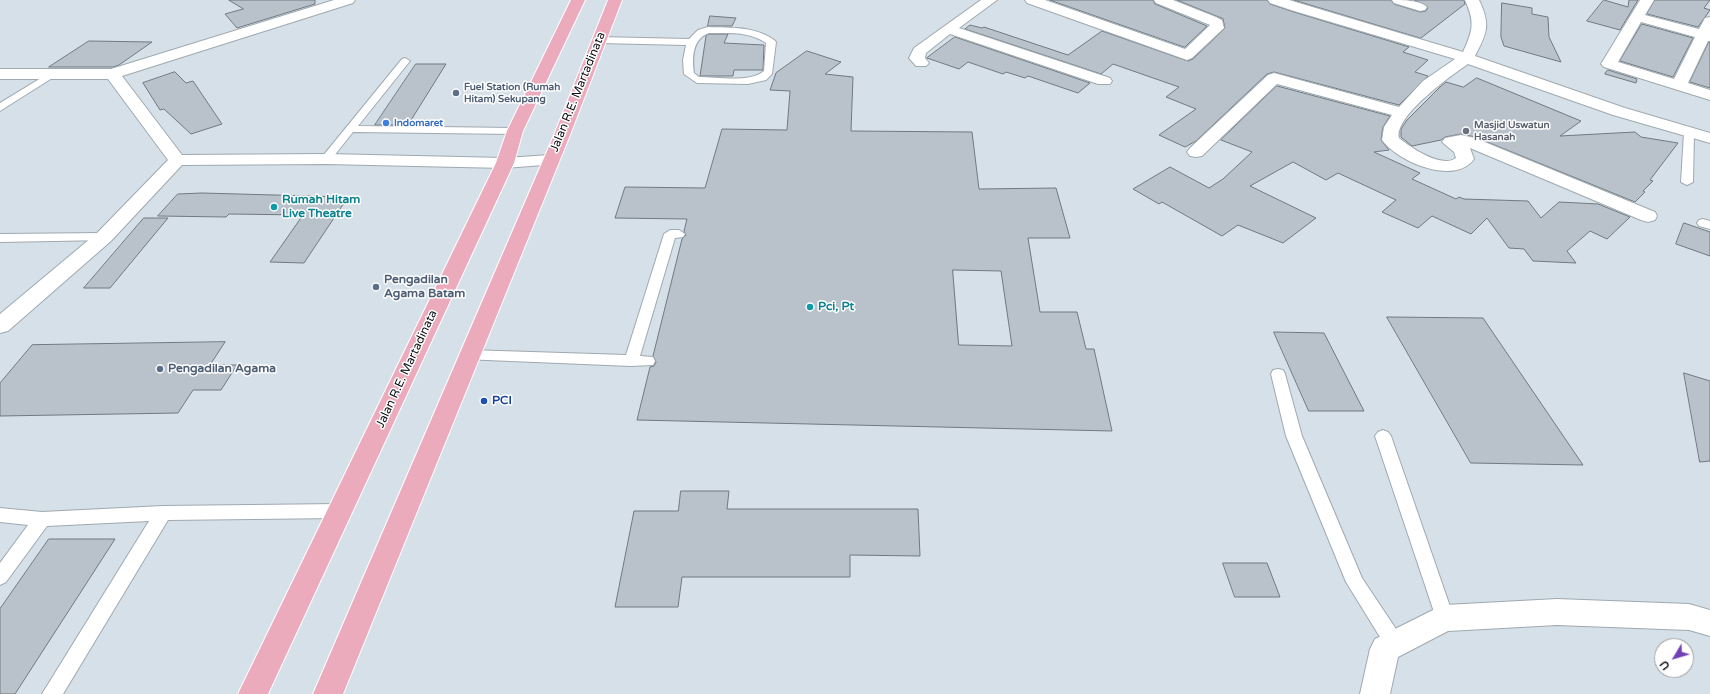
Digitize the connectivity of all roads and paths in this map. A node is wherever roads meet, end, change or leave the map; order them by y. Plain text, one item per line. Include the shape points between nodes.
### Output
1 (348, 0) edge
2 (578, 0) edge
3 (616, 0) edge
4 (990, 0) edge
5 (1032, 0) edge
6 (1161, 0) edge
7 (1275, 0) edge
8 (1324, 0) edge
9 (1399, 0) edge
10 (1472, 0) edge
11 (1647, 0) edge
12 (1420, 7) dead end
13 (1306, 11) junction
14 (1637, 17) junction
15 (1710, 21) edge
16 (948, 30) junction
17 (1706, 36) edge
18 (599, 40) junction
19 (691, 42) junction
20 (1467, 58) junction
21 (405, 61) dead end
22 (921, 63) dead end
23 (54, 73) junction
24 (0, 74) edge
25 (112, 74) junction
26 (1104, 81) dead end
27 (1679, 86) junction
28 (1710, 95) edge
29 (0, 108) edge
30 (1402, 113) junction
31 (351, 129) junction
32 (515, 131) junction
33 (1689, 133) junction
34 (1710, 138) edge
35 (1196, 152) dead end
36 (326, 159) junction
37 (176, 160) junction
38 (550, 160) junction
39 (504, 163) junction
40 (1687, 182) dead end
41 (1648, 216) dead end
42 (679, 234) dead end
43 (104, 237) junction
44 (0, 238) edge
45 (0, 326) edge
46 (468, 355) junction
47 (631, 361) junction
48 (648, 361) dead end
49 (1278, 374) dead end
50 (1383, 436) dead end
51 (339, 511) junction
52 (163, 513) junction
53 (0, 515) edge
54 (42, 519) junction
55 (0, 577) edge
56 (1445, 618) junction
57 (1710, 623) edge
58 (1395, 644) junction
59 (52, 694) edge
60 (253, 694) edge
61 (328, 694) edge
62 (1375, 694) edge

1 - 25 street
2 - 32 highway, Jalan R.E. Martadinata
3 - 18 highway, Jalan R.E. Martadinata
4 - 16 street
5 - 6 street via 1187,55 1217,28 1217,23 1211,20
7 - 13 street
8 - 13 street
9 - 12 street
10 - 20 street via 1478,13 1480,34
11 - 14 street
13 - 20 street
14 - 17 street
14 - 27 street via 1609,64
15 - 17 street
16 - 22 street via 919,52 917,58
16 - 26 street
17 - 27 street
18 - 19 lane
18 - 38 highway, Jalan R.E. Martadinata
19 - 19 lane via 689,74 698,80 748,81 762,78 769,72 771,42 766,37 753,33 708,30 697,34
20 - 30 street via 1429,84
20 - 33 street
21 - 31 lane
23 - 24 street
23 - 25 street
23 - 29 lane
25 - 37 street
27 - 28 street
30 - 35 street via 1274,78
30 - 41 street via 1392,127 1391,140 1416,158 1445,166 1458,165 1465,156 1462,150 1450,142 1461,140
31 - 32 lane
31 - 36 lane
32 - 39 highway, Jalan R.E. Martadinata
33 - 34 street
33 - 40 lane
36 - 37 street
36 - 39 street
37 - 43 street
38 - 39 street
38 - 46 highway, Jalan R.E. Martadinata
39 - 51 highway, Jalan R.E. Martadinata
42 - 47 lane via 670,234 657,299
43 - 44 lane
43 - 45 street
46 - 47 lane
46 - 61 highway, Jalan R.E. Martadinata
47 - 48 lane
49 - 58 lane via 1294,436 1356,582
50 - 56 lane
51 - 52 lane
51 - 60 highway, Jalan R.E. Martadinata
52 - 54 lane
52 - 59 lane
53 - 54 lane
54 - 55 lane
56 - 57 street via 1557,612 1689,617
56 - 58 street
58 - 62 street via 1386,648

